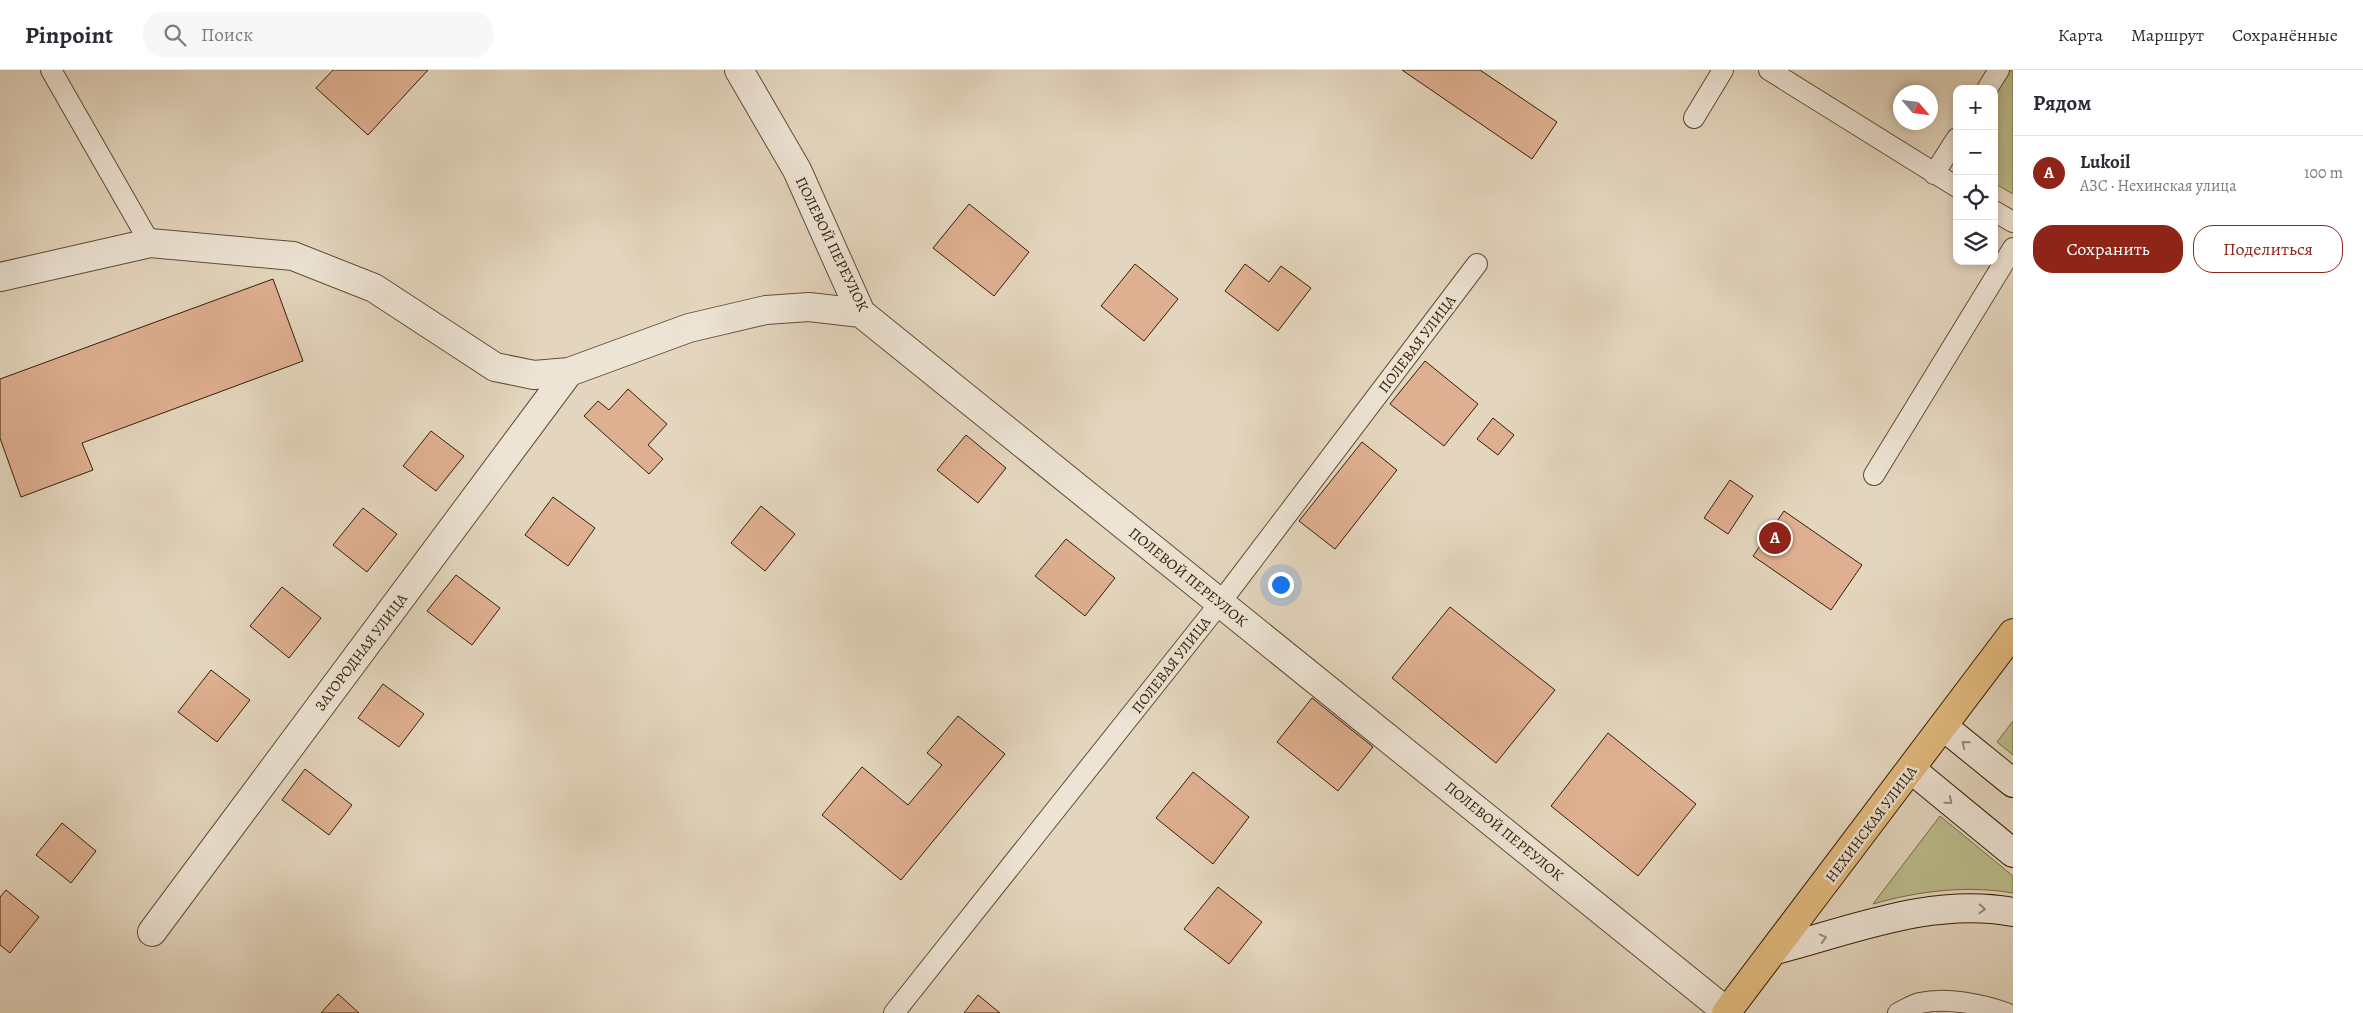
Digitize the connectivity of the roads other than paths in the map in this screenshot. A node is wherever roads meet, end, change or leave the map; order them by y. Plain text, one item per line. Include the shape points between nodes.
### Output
1 (51, 70) edge
2 (739, 70) edge
3 (1723, 70) edge
4 (1769, 70) edge
5 (1999, 70) edge
6 (1990, 85) edge
7 (1694, 118) dead end
8 (1953, 144) edge
9 (1934, 174) junction
10 (1953, 186) edge
11 (1998, 213) edge
12 (2013, 222) edge
13 (150, 243) junction
14 (2013, 248) edge
15 (1476, 264) dead end
16 (0, 277) edge
17 (861, 312) junction
18 (569, 372) junction
19 (1874, 475) dead end
20 (1220, 603) junction
21 (2013, 633) edge
22 (1944, 727) junction
23 (1912, 770) junction
24 (2013, 783) edge
25 (2013, 853) edge
26 (2013, 912) edge
27 (152, 932) dead end
28 (1776, 950) junction
29 (1727, 1012) edge
30 (894, 1013) edge
31 (1898, 1013) edge
32 (2006, 1013) edge

1 - 13 lane
2 - 17 street, ПОЛЕВОЙ ПЕРЕУЛОК via 796,170
3 - 7 lane
4 - 9 lane
5 - 6 lane
8 - 9 lane
9 - 10 lane
11 - 12 lane
13 - 16 street
13 - 18 street via 292,256 374,288 495,367 534,375
14 - 19 lane
15 - 20 lane, ПОЛЕВАЯ УЛИЦА
17 - 18 street via 809,306 758,311 689,328
17 - 20 street, ПОЛЕВОЙ ПЕРЕУЛОК
18 - 27 street, ЗАГОРОДНАЯ УЛИЦА
20 - 29 street, ПОЛЕВОЙ ПЕРЕУЛОК
20 - 30 lane, ПОЛЕВАЯ УЛИЦА
21 - 22 main road, НЕХИНСКАЯ УЛИЦА
22 - 23 main road, НЕХИНСКАЯ УЛИЦА
24 -> 22 street
23 -> 25 street
23 - 28 main road, НЕХИНСКАЯ УЛИЦА
28 -> 26 street via 1906,914 1969,908
28 - 29 main road, НЕХИНСКАЯ УЛИЦА
31 - 32 lane via 1920,1003 1960,1002 1988,1006

